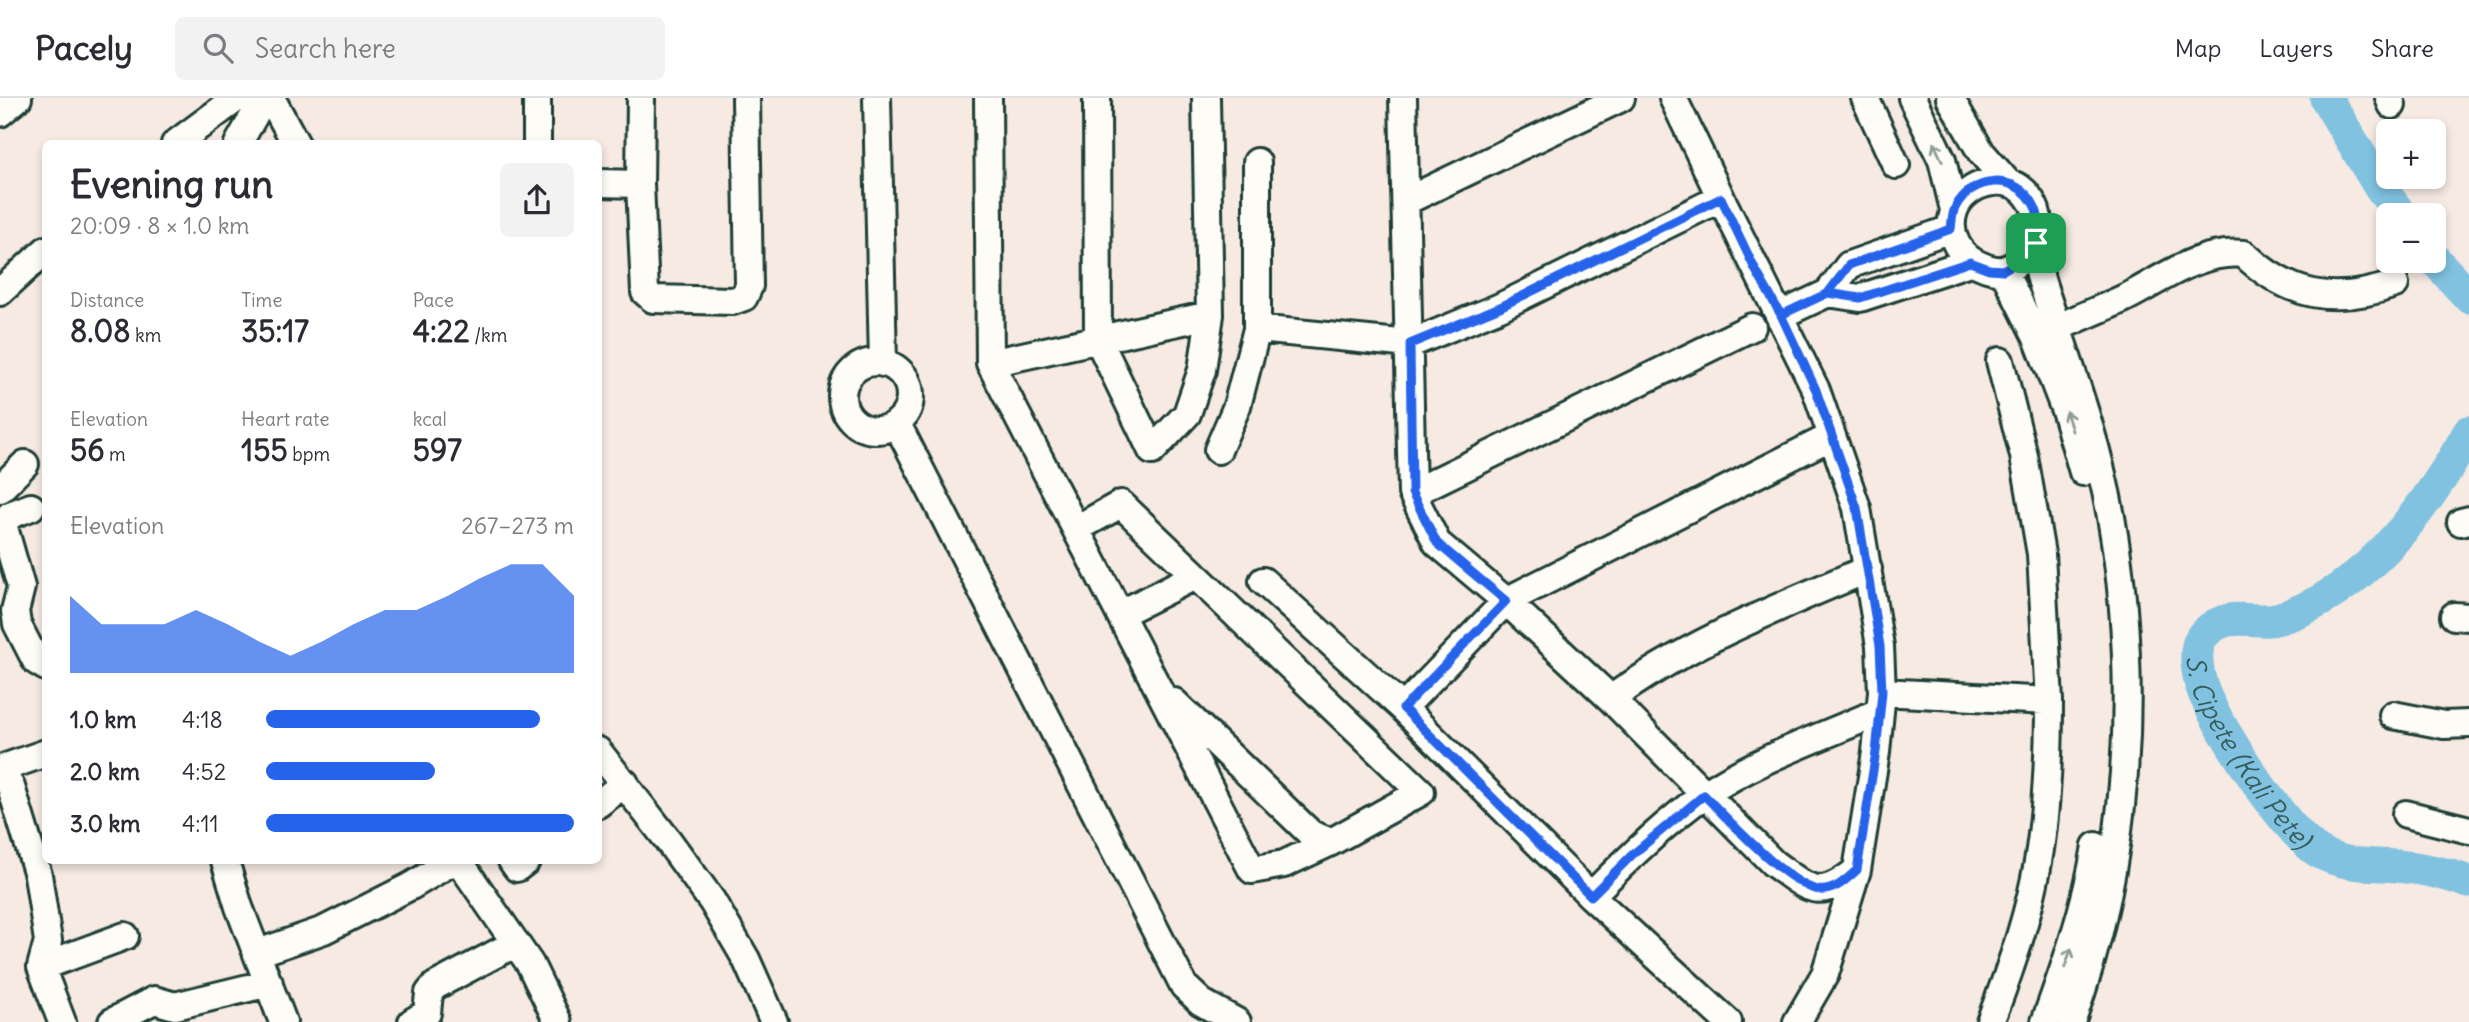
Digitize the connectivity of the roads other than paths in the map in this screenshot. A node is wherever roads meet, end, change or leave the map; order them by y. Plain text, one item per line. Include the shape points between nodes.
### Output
1 (18, 98) edge
2 (237, 98) edge
3 (264, 98) edge
4 (271, 98) edge
5 (537, 98) edge
6 (641, 98) edge
7 (747, 98) edge
8 (877, 98) edge
9 (988, 98) edge
10 (1097, 98) edge
11 (1206, 98) edge
12 (1403, 98) edge
13 (1621, 98) edge
14 (1673, 98) edge
15 (1865, 98) edge
16 (1912, 98) edge
17 (1950, 98) edge
18 (0, 113) edge
19 (180, 140) edge
20 (240, 140) edge
21 (294, 140) edge
22 (537, 140) edge
23 (1257, 162) dead end
24 (1896, 165) dead end
25 (602, 183) edge
26 (2008, 183) junction
27 (639, 184) junction
28 (1721, 198) junction
29 (1406, 201) junction
30 (1953, 219) junction
31 (2036, 243) junction
32 (42, 254) edge
33 (1970, 262) junction
34 (2003, 270) junction
35 (2395, 284) dead end
36 (0, 292) edge
37 (1828, 293) junction
38 (1210, 314) junction
39 (1781, 315) junction
40 (1752, 327) dead end
41 (2057, 328) junction
42 (1257, 329) junction
43 (1098, 339) junction
44 (1410, 344) junction
45 (2000, 361) dead end
46 (884, 363) junction
47 (990, 363) junction
48 (897, 424) junction
49 (1832, 436) junction
50 (1218, 450) dead end
51 (25, 464) dead end
52 (0, 489) edge
53 (1412, 493) junction
54 (31, 507) dead end
55 (1076, 529) junction
56 (1868, 569) junction
57 (1195, 576) junction
58 (1263, 581) dead end
59 (1506, 601) junction
60 (1120, 614) junction
61 (42, 665) edge
62 (1157, 686) junction
63 (1611, 699) junction
64 (2049, 701) junction
65 (1880, 702) junction
66 (1403, 708) junction
67 (2393, 715) dead end
68 (2469, 723) edge
69 (42, 754) edge
70 (602, 756) edge
71 (0, 769) edge
72 (625, 782) junction
73 (1704, 795) junction
74 (602, 801) edge
75 (2406, 814) dead end
76 (2468, 828) edge
77 (1331, 842) junction
78 (226, 864) edge
79 (448, 864) edge
80 (461, 864) edge
81 (1857, 870) junction
82 (1813, 889) junction
83 (1591, 896) junction
84 (1840, 923) junction
85 (125, 936) dead end
86 (516, 943) junction
87 (258, 953) junction
88 (41, 967) junction
89 (269, 983) junction
90 (62, 1022) edge
91 (112, 1022) edge
92 (283, 1022) edge
93 (412, 1022) edge
94 (558, 1022) edge
95 (774, 1022) edge
96 (1237, 1022) edge
97 (1728, 1022) edge
98 (1797, 1022) edge
99 (1990, 1022) edge
100 (2045, 1022) edge
101 (2071, 1022) edge

1 - 18 street
2 - 19 street
3 - 20 street
4 - 21 street
5 - 22 street
6 - 27 street
7 - 27 street via 749,286 744,297 733,301 647,296
8 - 46 street
9 - 47 street
10 - 43 street
11 - 38 street
12 - 29 street
13 - 29 street
14 - 28 street
15 - 24 street
30 -> 16 street via 1942,160
17 - 26 street via 1981,152
23 - 42 street
25 - 27 street
26 - 30 street via 1986,182 1966,192
26 - 31 street via 2024,192 2035,206 2039,224
28 - 39 street
28 - 44 street via 1500,307
29 - 44 street
30 - 33 street via 1957,248
30 - 37 street via 1849,265
31 - 34 street via 2024,258
31 - 41 street via 2037,269
32 - 36 street
33 - 34 street
33 - 37 street via 1860,298
100 -> 34 street via 2091,877 2105,800 2111,722 2110,643 2091,501 2066,413 2038,340
35 - 41 street via 2368,294 2336,296 2286,285 2244,254 2227,253 2191,262
37 - 39 street
38 - 43 street
38 - 43 street via 1202,370 1187,414 1152,452
39 - 49 street
40 - 53 street
41 - 101 street via 2088,420 2111,516 2124,612 2127,711 2121,808 2104,905
42 - 44 street
42 - 50 street via 1237,406
43 - 47 street
44 - 53 street
45 - 64 street via 2024,456 2041,554
46 - 48 street via 903,374 911,394 905,416
46 - 48 street via 864,365 849,376 843,404 852,421 869,430
47 - 55 street
48 - 96 street via 1184,986 1201,1002
49 - 56 street via 1857,508
49 - 59 street
51 - 52 street
53 - 59 street via 1437,543
54 - 61 street via 10,515 3,524 21,587 17,625
55 - 57 street via 1121,505
55 - 60 street
56 - 63 street via 1741,624 1637,679
56 - 65 street via 1880,646
57 - 60 street
57 - 77 street via 1422,792
58 - 66 street
59 - 63 street
59 - 66 street
60 - 62 street
62 - 77 street via 1311,834
62 - 77 street via 1252,870 1284,864
63 - 73 street
64 - 65 street
64 - 99 street via 2049,760 2038,863
65 - 73 street
65 - 81 street
66 - 83 street
67 - 68 street via 2444,725
69 - 71 street
70 - 72 street
71 - 88 street via 11,787 38,875 48,941
72 - 74 street
72 - 95 street via 712,901 746,959
73 - 82 street via 1773,863
73 - 83 street
75 - 76 street
78 - 87 street
79 - 87 street via 324,930
80 - 86 street
81 - 82 street via 1825,891
81 - 84 street
82 - 84 street
83 - 97 street
84 - 98 street via 1825,974
85 - 88 street
86 - 93 street via 435,986 429,993 427,1013
86 - 94 street
87 - 89 street
88 - 90 street
89 - 91 street via 176,1006 154,1000
89 - 92 street

